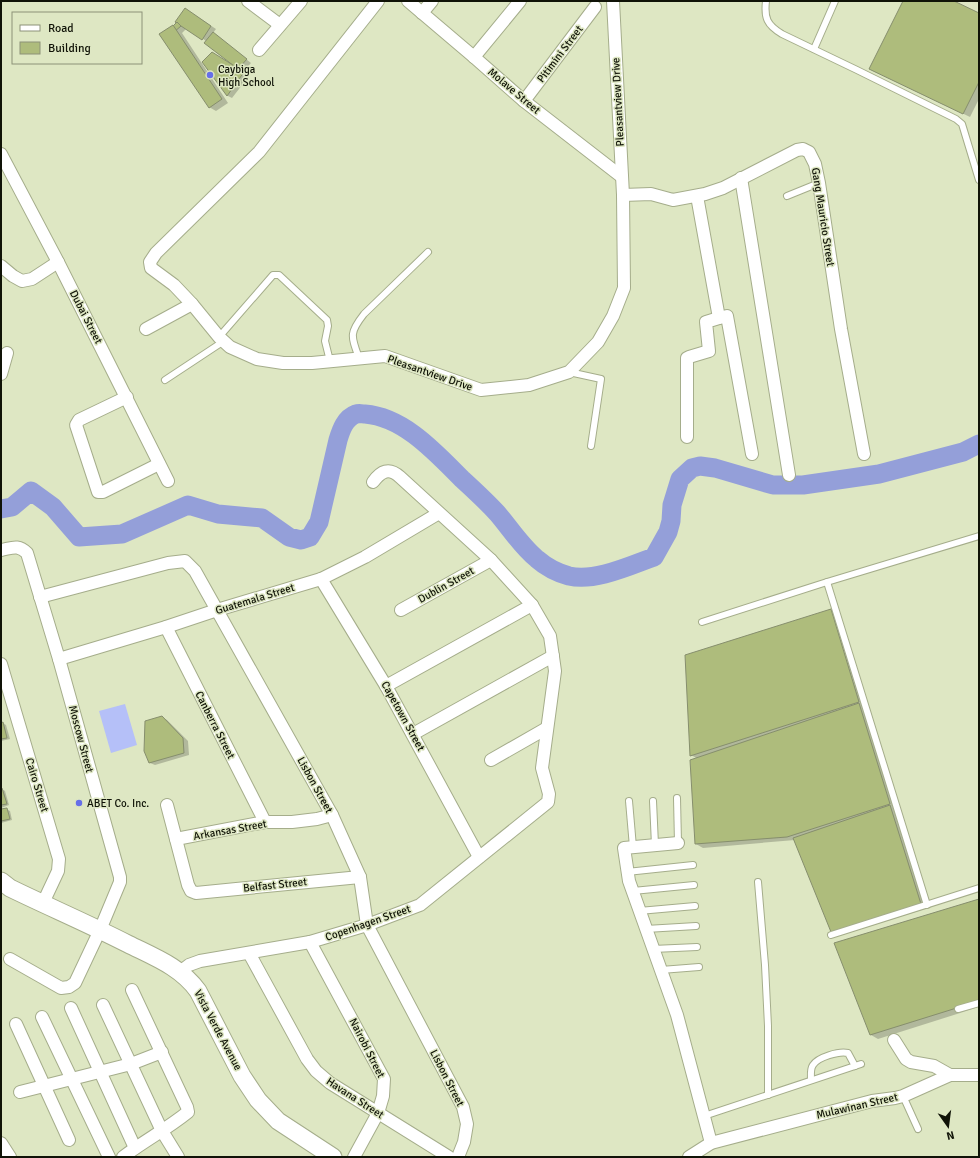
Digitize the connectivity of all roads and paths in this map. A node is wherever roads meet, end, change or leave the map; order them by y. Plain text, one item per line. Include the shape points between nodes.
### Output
1 (248, 1) edge
2 (301, 1) edge
3 (378, 1) edge
4 (408, 1) edge
5 (432, 1) edge
6 (520, 1) edge
7 (766, 1) edge
8 (835, 1) edge
9 (591, 4) edge
10 (613, 7) edge
11 (422, 13) junction
12 (280, 25) junction
13 (814, 49) junction
14 (260, 50) dead end
15 (474, 57) junction
16 (524, 101) junction
17 (1, 154) edge
18 (622, 178) junction
19 (741, 178) junction
20 (979, 180) edge
21 (819, 183) junction
22 (623, 195) junction
23 (697, 196) junction
24 (787, 196) dead end
25 (428, 252) dead end
26 (58, 262) junction
27 (1, 266) edge
28 (192, 304) junction
29 (719, 318) junction
30 (146, 329) dead end
31 (221, 339) junction
32 (7, 353) dead end
33 (360, 358) junction
34 (330, 361) junction
35 (569, 372) junction
36 (1, 374) edge
37 (165, 380) dead end
38 (127, 397) junction
39 (686, 437) dead end
40 (591, 446) dead end
41 (752, 454) dead end
42 (864, 454) dead end
43 (159, 464) junction
44 (789, 476) dead end
45 (168, 481) dead end
46 (373, 482) dead end
47 (439, 513) junction
48 (979, 536) edge
49 (1, 550) edge
50 (491, 560) junction
51 (321, 579) junction
52 (827, 582) junction
53 (40, 597) junction
54 (532, 605) junction
55 (217, 610) junction
56 (401, 610) dead end
57 (702, 622) dead end
58 (166, 627) junction
59 (553, 656) junction
60 (59, 659) junction
61 (1, 664) edge
62 (386, 686) junction
63 (547, 728) junction
64 (413, 734) junction
65 (491, 760) dead end
66 (676, 798) dead end
67 (629, 801) dead end
68 (654, 801) dead end
69 (167, 806) dead end
70 (332, 815) junction
71 (265, 822) junction
72 (176, 839) junction
73 (678, 843) joint
74 (655, 845) junction
75 (633, 847) junction
76 (479, 857) junction
77 (693, 866) dead end
78 (627, 872) junction
79 (360, 877) junction
80 (1, 881) edge
81 (758, 882) dead end
82 (694, 885) dead end
83 (979, 888) edge
84 (633, 891) junction
85 (43, 903) junction
86 (927, 905) junction
87 (695, 906) dead end
88 (639, 910) junction
89 (367, 925) junction
90 (696, 926) dead end
91 (646, 929) junction
92 (100, 930) junction
93 (832, 936) dead end
94 (310, 942) junction
95 (697, 946) dead end
96 (653, 950) junction
97 (249, 953) junction
98 (10, 958) dead end
99 (699, 967) dead end
100 (661, 970) junction
101 (181, 972) junction
102 (132, 990) dead end
103 (979, 1003) edge
104 (103, 1004) dead end
105 (71, 1008) dead end
106 (958, 1009) dead end
107 (42, 1017) dead end
108 (16, 1024) dead end
109 (894, 1040) dead end
110 (162, 1052) junction
111 (131, 1064) junction
112 (100, 1072) junction
113 (950, 1075) junction
114 (979, 1075) edge
115 (71, 1079) junction
116 (811, 1080) junction
117 (44, 1086) junction
118 (20, 1092) dead end
119 (768, 1095) junction
120 (903, 1096) junction
121 (378, 1113) junction
122 (704, 1116) junction
123 (918, 1130) dead end
124 (162, 1131) junction
125 (69, 1140) dead end
126 (1, 1143) edge
127 (711, 1143) junction
128 (135, 1148) junction
129 (10, 1157) edge
130 (109, 1157) edge
131 (123, 1157) edge
132 (178, 1157) edge
133 (333, 1157) edge
134 (354, 1157) edge
135 (449, 1157) edge
136 (458, 1157) edge
137 (688, 1157) edge

1 - 12 street
2 - 12 street
3 - 28 street, Pleasantview Drive via 259,152 156,253 150,262 151,268 174,285
4 - 11 street, Molave Street
5 - 11 street
6 - 15 street
7 - 13 lane via 766,19 771,28
8 - 13 lane
9 - 10 street
9 - 16 street, Pitimini Street
10 - 18 street, Pleasantview Drive
11 - 15 street, Molave Street
12 - 14 street
13 - 20 lane via 962,124
15 - 16 street, Molave Street
16 - 18 street, Molave Street
17 - 26 street, Dubai Street
18 - 22 street, Pleasantview Drive
19 - 21 street, Gang Mauricio Street via 789,153 803,149 812,157
19 - 23 street, Gang Mauricio Street via 723,188
19 - 44 street
21 - 24 lane
21 - 42 street, Gang Mauricio Street via 841,329
22 - 23 street, Gang Mauricio Street via 651,194 673,200
22 - 35 street, Pleasantview Drive via 624,288 613,316 598,342
23 - 29 street
25 - 33 lane via 357,323 352,332
26 - 27 street via 32,278 22,281
26 - 38 street, Dubai Street
28 - 30 street
28 - 31 street, Pleasantview Drive
29 - 39 street via 706,322 709,352 687,358
29 - 41 street via 727,316
31 - 34 street, Pleasantview Drive via 230,347 257,359 312,363
31 - 34 lane via 276,274 327,320 325,341
31 - 37 lane
32 - 36 street
33 - 34 street, Pleasantview Drive
33 - 35 street, Pleasantview Drive via 385,356 481,390 529,385
35 - 40 lane via 601,379
38 - 43 street, Dubai Street
38 - 43 street via 79,420 76,425 98,492 103,492
43 - 45 street, Dubai Street
46 - 47 street via 383,472 394,471
47 - 50 street
47 - 51 street, Guatemala Street via 365,557
48 - 52 lane
49 - 53 street, Moscow Street via 15,547 22,548 27,553
50 - 54 street
50 - 56 street, Dublin Street
51 - 55 street, Guatemala Street
51 - 62 street, Capetown Street
52 - 57 lane
52 - 86 lane
53 - 55 street, Lisbon Street via 184,561 195,571
53 - 60 street, Moscow Street
54 - 59 street via 550,636
54 - 62 street
55 - 58 street, Guatemala Street
55 - 70 street, Lisbon Street
58 - 60 street, Guatemala Street
58 - 71 street, Canberra Street
59 - 63 street via 555,671
59 - 64 street
60 - 92 street, Moscow Street via 120,878
61 - 85 street, Cairo Street via 59,860 58,871
62 - 64 street, Capetown Street
63 - 65 street
63 - 76 street, Copenhagen Street via 542,768 549,794 548,802
64 - 76 street, Capetown Street
66 - 73 lane
67 - 75 lane
68 - 74 lane
69 - 72 street
70 - 71 street, Arkansas Street via 298,822
70 - 79 street, Lisbon Street
71 - 72 street, Arkansas Street
72 - 79 street, Belfast Street via 188,885 191,891 196,893
73 - 74 street
74 - 75 street
75 - 78 street via 624,848
76 - 89 street, Copenhagen Street via 420,905
77 - 78 lane
78 - 84 street
79 - 89 street, Lisbon Street
80 - 85 street, Vista Verde Avenue via 10,888
81 - 119 lane via 768,1026
82 - 84 lane
83 - 86 lane
84 - 88 street
85 - 92 street, Vista Verde Avenue
86 - 93 lane
87 - 88 lane
88 - 91 street
89 - 94 street, Copenhagen Street
89 - 136 street, Lisbon Street via 463,1107 467,1124
90 - 91 lane
91 - 96 street
92 - 98 street, Moscow Street via 75,983 69,987 61,988
92 - 101 street, Vista Verde Avenue
94 - 97 street, Copenhagen Street
94 - 121 street, Nairobi Street via 384,1079
95 - 96 lane
96 - 100 street
97 - 101 street, Copenhagen Street via 195,963
97 - 121 street, Havana Street via 316,1071 330,1083
99 - 100 lane
100 - 122 street via 677,1015
101 - 133 street, Vista Verde Avenue via 198,991 242,1076 258,1100 278,1121
102 - 110 street
103 - 106 lane
104 - 111 street
105 - 112 street
107 - 115 street
108 - 117 street
109 - 113 street via 906,1059 934,1066
110 - 111 street
110 - 124 street via 188,1112
111 - 112 street
111 - 124 street
112 - 115 street
112 - 128 street
113 - 114 street, Mulawinan Street
113 - 120 street, Mulawinan Street
115 - 117 street
115 - 130 street
116 - 116 lane via 858,1065 848,1053 827,1056 813,1065
116 - 119 lane
117 - 118 street
117 - 125 street
119 - 122 lane
120 - 123 lane
120 - 127 street, Mulawinan Street via 872,1101
121 - 134 street, Nairobi Street
121 - 135 street, Havana Street
122 - 127 street
124 - 128 street
124 - 132 street
126 - 129 street
127 - 137 street, Mulawinan Street
128 - 131 street

